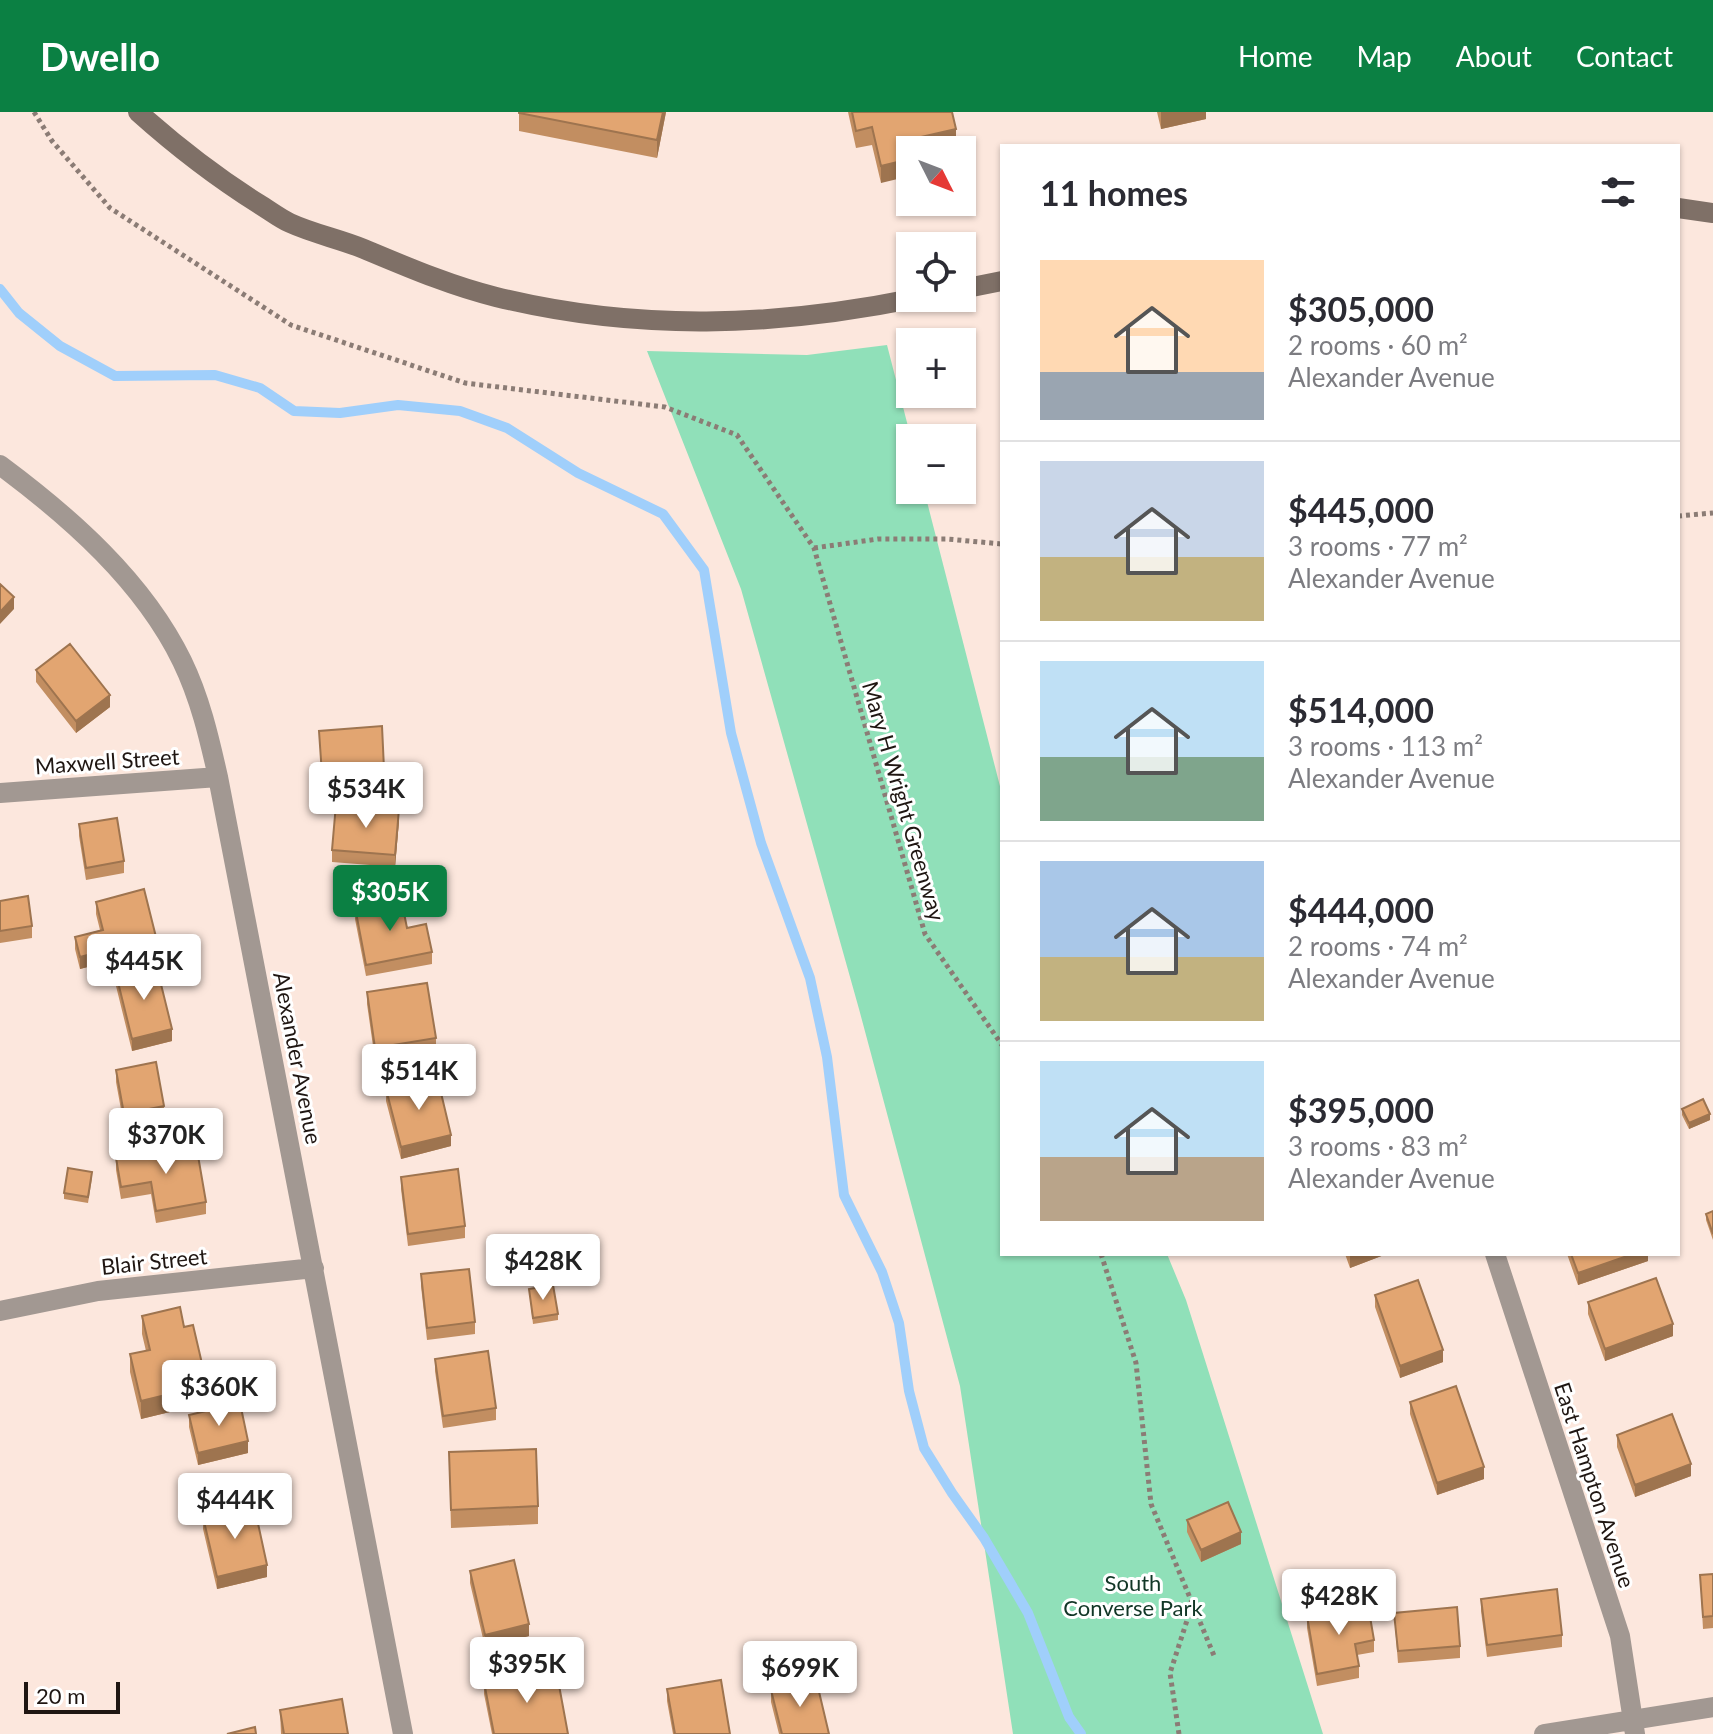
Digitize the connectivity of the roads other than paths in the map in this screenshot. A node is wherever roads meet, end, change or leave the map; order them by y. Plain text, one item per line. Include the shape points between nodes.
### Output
1 (138, 112) edge
2 (1680, 208) edge
3 (1713, 213) edge
4 (1000, 281) edge
5 (976, 286) edge
6 (896, 302) edge
7 (0, 465) edge
8 (218, 777) junction
9 (0, 793) edge
10 (1496, 1256) edge
11 (314, 1268) junction
12 (0, 1311) edge
13 (1713, 1707) edge
14 (1634, 1727) edge
15 (403, 1734) edge
16 (1544, 1734) edge

1 - 6 street via 228,185 289,223 494,297 624,318 715,323 792,319
2 - 3 street
4 - 5 street
7 - 8 street, Alexander Avenue via 89,539 154,613 182,660 203,711
8 - 9 street, Maxwell Street
8 - 11 street, Alexander Avenue
10 - 14 street, East Hampton Avenue via 1620,1636
11 - 12 street, Blair Street via 98,1291
11 - 15 street, Alexander Avenue
13 - 14 street
14 - 16 street

